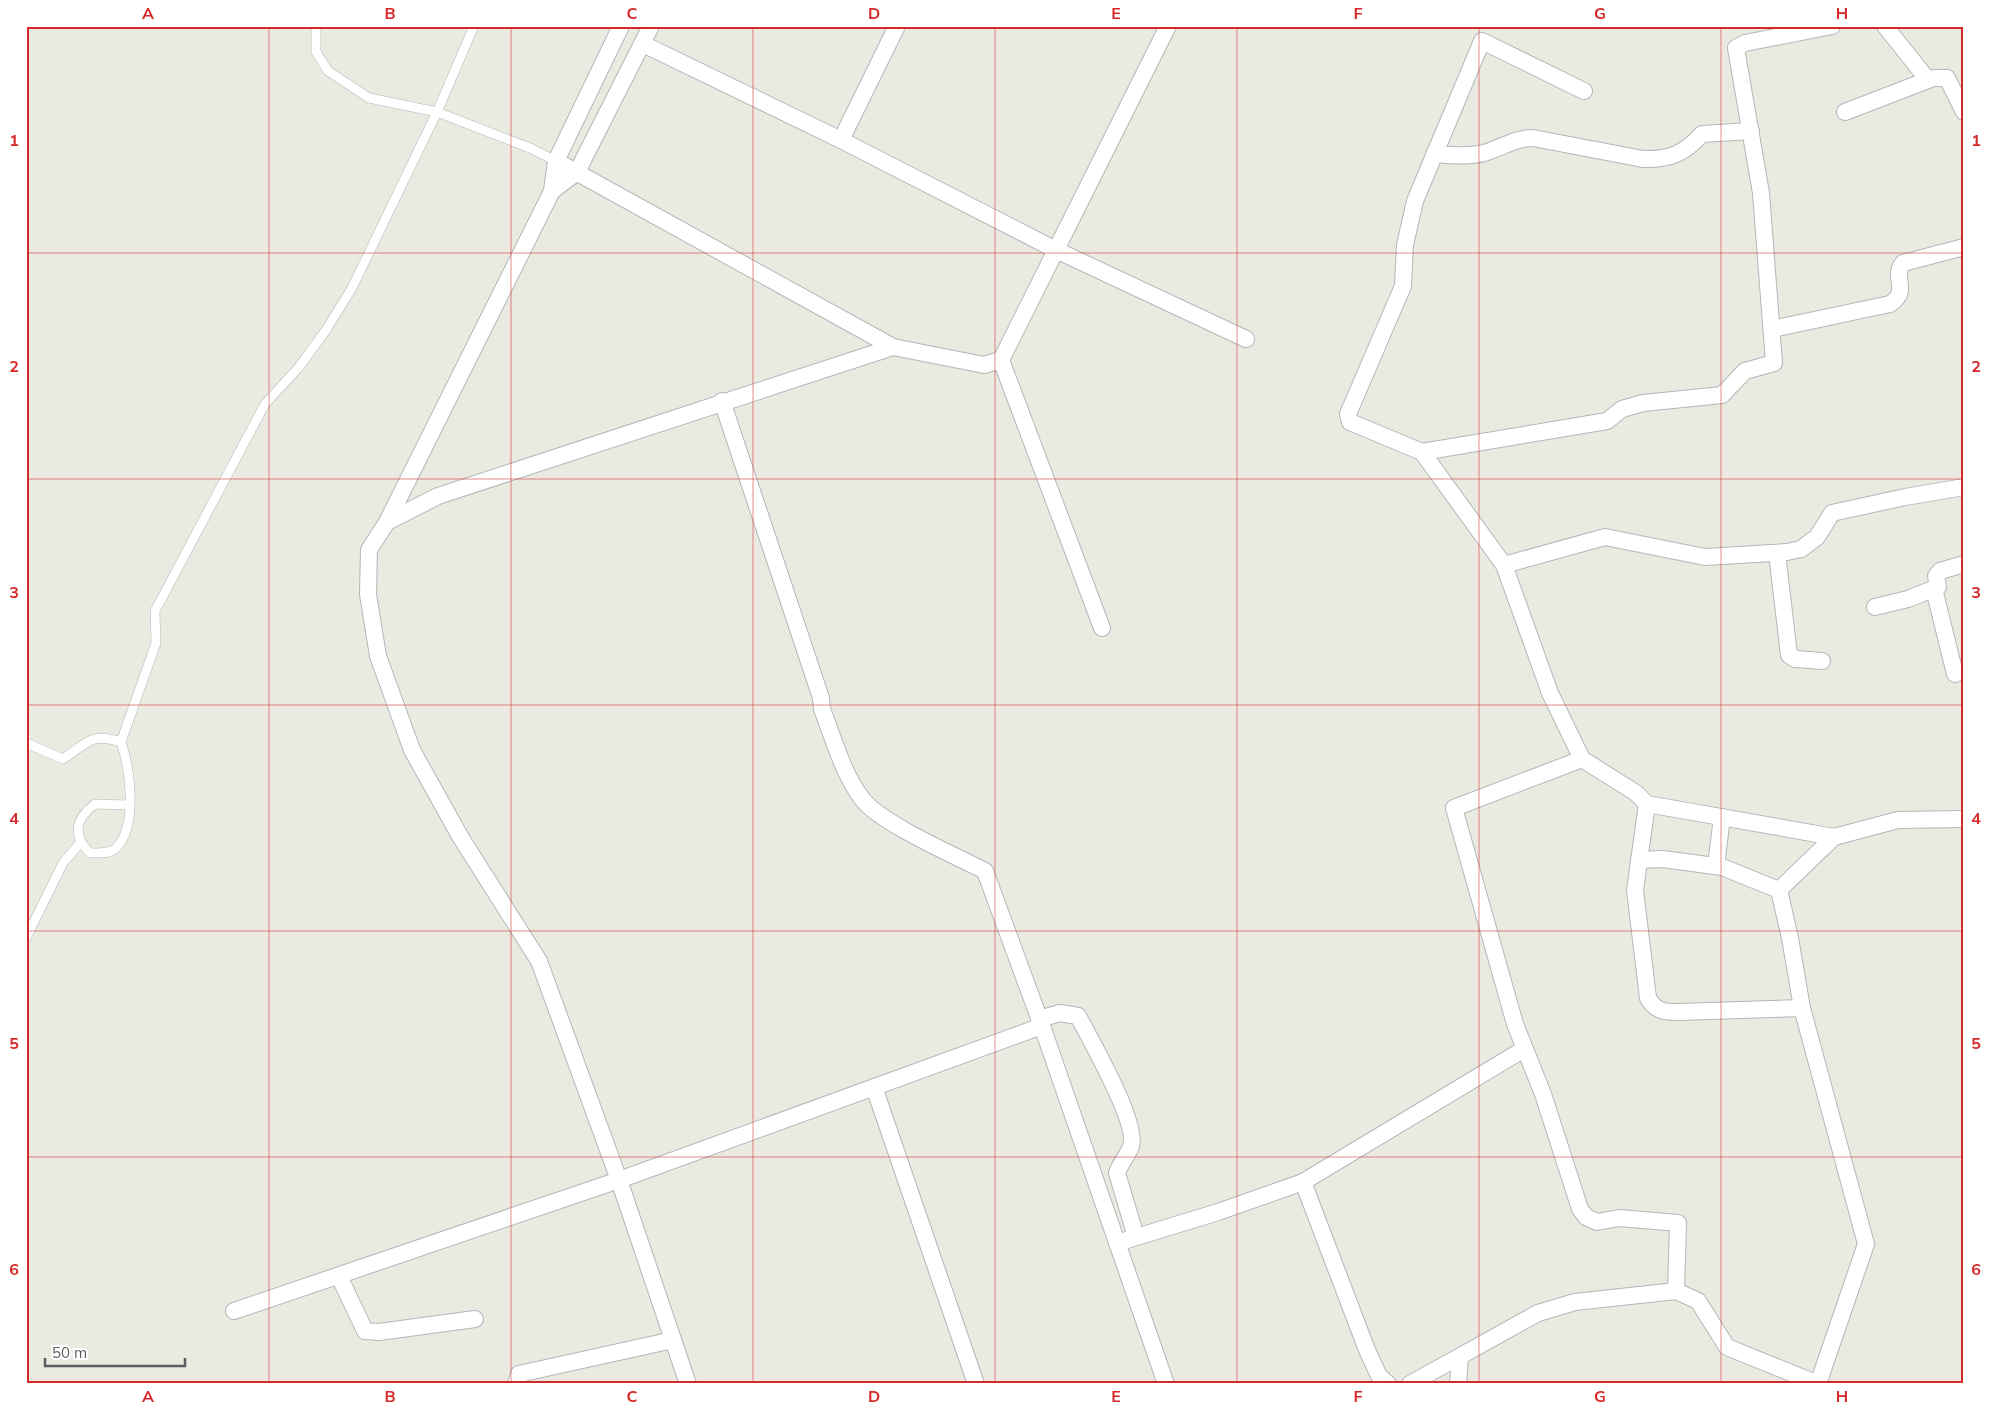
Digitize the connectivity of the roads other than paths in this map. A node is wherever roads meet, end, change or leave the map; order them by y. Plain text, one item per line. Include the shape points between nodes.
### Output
1 (316, 26) edge
2 (474, 26) edge
3 (621, 26) edge
4 (650, 26) edge
5 (897, 26) edge
6 (1168, 26) edge
7 (1832, 26) edge
8 (1884, 26) edge
9 (643, 44) junction
10 (1928, 80) junction
11 (1584, 92) dead end
12 (438, 112) junction
13 (1845, 112) dead end
14 (1964, 112) edge
15 (1751, 131) junction
16 (841, 140) junction
17 (1434, 154) junction
18 (556, 161) junction
19 (577, 172) junction
20 (552, 192) junction
21 (1964, 247) edge
22 (1056, 250) junction
23 (1772, 329) junction
24 (1246, 340) dead end
25 (893, 347) junction
26 (1001, 360) junction
27 (722, 401) junction
28 (1422, 452) junction
29 (1964, 487) edge
30 (387, 522) junction
31 (1777, 553) junction
32 (1964, 564) edge
33 (1504, 565) junction
34 (1934, 589) junction
35 (1876, 607) dead end
36 (1102, 628) dead end
37 (1822, 661) dead end
38 (1955, 674) dead end
39 (121, 742) junction
40 (26, 743) edge
41 (1582, 759) junction
42 (1647, 804) junction
43 (129, 805) junction
44 (1722, 817) junction
45 (1964, 819) edge
46 (1834, 837) junction
47 (80, 843) junction
48 (1639, 860) junction
49 (1716, 866) junction
50 (1778, 890) junction
51 (26, 938) edge
52 (1802, 1008) junction
53 (1041, 1023) junction
54 (1524, 1049) junction
55 (874, 1087) junction
56 (619, 1180) junction
57 (1303, 1182) junction
58 (1136, 1237) junction
59 (1117, 1243) junction
60 (338, 1276) junction
61 (1676, 1290) junction
62 (234, 1312) dead end
63 (475, 1319) dead end
64 (673, 1340) junction
65 (1460, 1357) junction
66 (516, 1384) edge
67 (688, 1384) edge
68 (976, 1384) edge
69 (1166, 1384) edge
70 (1388, 1384) edge
71 (1410, 1384) edge
72 (1458, 1384) edge
73 (1818, 1384) edge

1 - 12 lane via 316,52 328,71 348,86 369,98
2 - 12 lane
3 - 18 street
4 - 9 street
5 - 16 street
6 - 22 street
7 - 15 street via 1744,43 1736,48
8 - 10 street
9 - 16 street
9 - 19 street
10 - 13 street
10 - 14 street via 1947,78
11 - 17 street via 1482,41
12 - 18 lane
12 - 39 lane via 352,288 326,330 265,404 155,611 156,643
15 - 17 street via 1702,134 1688,150 1660,159 1644,159 1533,138 1467,156
15 - 23 street via 1761,193
16 - 22 street
17 - 28 street via 1413,209 1405,244 1403,286 1348,414 1350,422
18 - 19 street
18 - 20 street
19 - 20 street
19 - 25 street
20 - 30 street
21 - 23 street via 1903,263 1898,274 1900,293 1898,299 1890,304
22 - 24 street
22 - 26 street
23 - 28 street via 1774,363 1745,370 1722,395 1643,403 1622,408 1607,421
25 - 26 street via 984,365
25 - 27 street
26 - 36 street
27 - 30 street via 438,496
27 - 53 street via 821,698 822,710 850,782 864,802 893,823 985,871
28 - 33 street
29 - 31 street via 1832,513 1817,537 1801,549
30 - 56 street via 369,550 368,594 378,656 412,750 461,838 539,961
31 - 33 street via 1705,557 1605,537
31 - 37 street via 1789,655 1795,659
32 - 34 street via 1940,572 1936,576 1938,587
33 - 41 street via 1550,693
34 - 35 street
34 - 38 street
39 - 40 lane via 104,737 88,739 63,758
39 - 43 lane via 128,769
41 - 42 street via 1636,793
41 - 54 street via 1454,808
42 - 44 street
42 - 48 street
43 - 47 lane via 95,804 84,812 78,824
43 - 47 lane via 127,835 115,849 90,853
44 - 46 street
44 - 49 street
45 - 46 street via 1898,820
46 - 50 street
47 - 51 lane via 63,863
48 - 49 street via 1663,859
48 - 52 street via 1635,890 1648,998 1654,1008 1672,1012
49 - 50 street
50 - 52 street
52 - 73 street via 1866,1244
53 - 55 street
53 - 58 street via 1060,1013 1078,1016 1099,1053 1132,1131 1131,1146 1117,1173
53 - 59 street
54 - 57 street
54 - 61 street via 1544,1094 1580,1209 1586,1217 1597,1222 1619,1218 1678,1223
55 - 56 street
55 - 68 street
56 - 60 street
56 - 64 street
57 - 58 street
57 - 70 street via 1368,1350 1379,1376
58 - 59 street
59 - 69 street
60 - 62 street
60 - 63 street via 365,1331 379,1332
61 - 65 street via 1576,1302 1538,1313
61 - 73 street via 1698,1302 1726,1348
64 - 66 street via 519,1374
64 - 67 street
65 - 71 street
65 - 72 street

